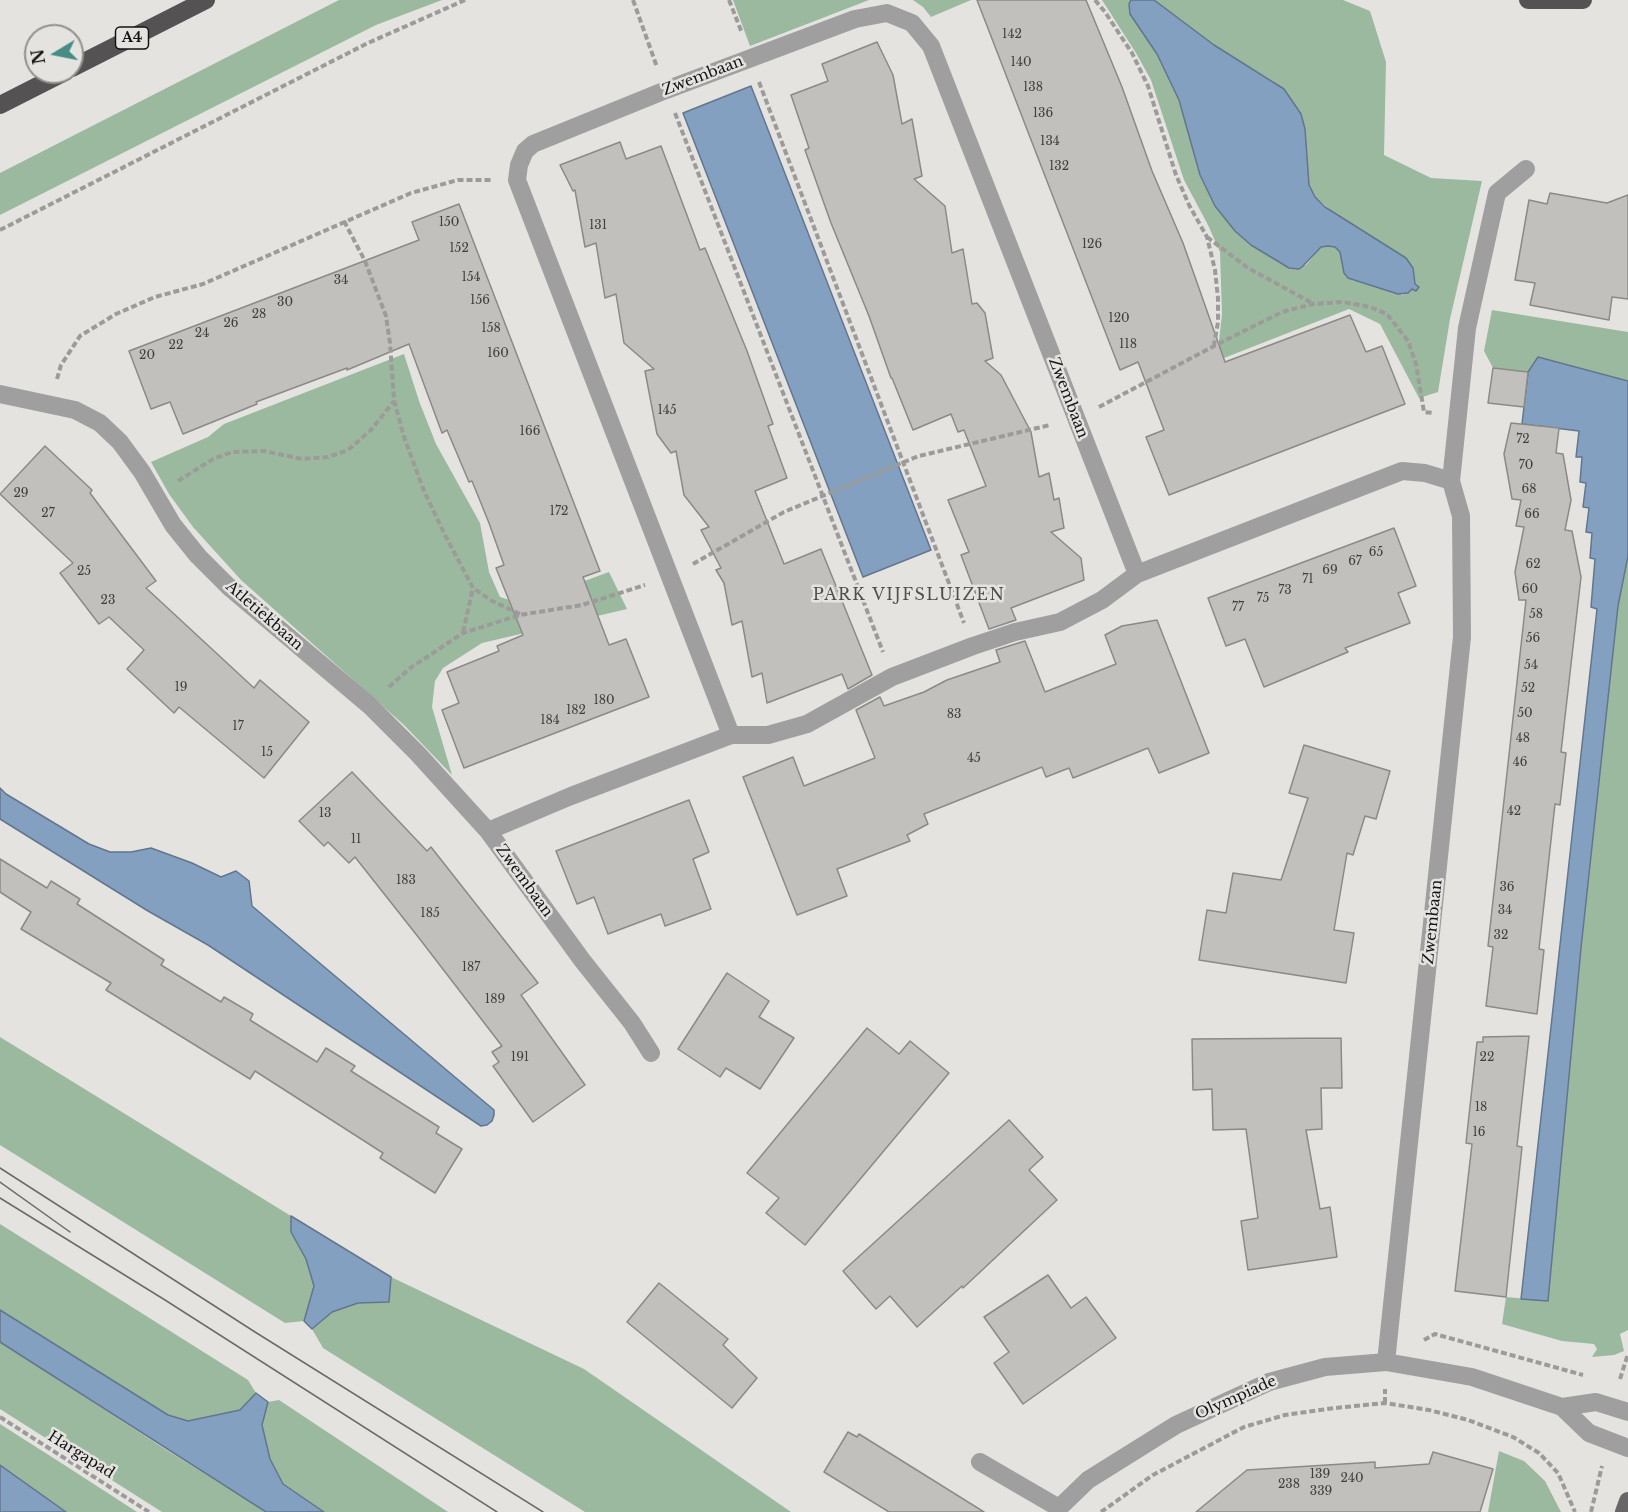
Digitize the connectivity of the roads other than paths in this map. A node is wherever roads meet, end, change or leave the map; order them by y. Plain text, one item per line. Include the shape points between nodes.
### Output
1 (212, 0) edge
2 (1528, 0) edge
3 (1583, 0) edge
4 (199, 4) edge
5 (84, 62) edge
6 (41, 84) edge
7 (0, 105) edge
8 (1526, 169) dead end
9 (0, 394) edge
10 (1451, 481) junction
11 (1137, 574) junction
12 (731, 735) junction
13 (488, 831) junction
14 (651, 1053) dead end
15 (1386, 1362) junction
16 (1562, 1407) junction
17 (1628, 1412) edge
18 (1628, 1448) edge
19 (980, 1462) dead end
20 (1628, 1501) edge
21 (1624, 1512) edge

1 - 4 highway, A4
2 - 3 highway
4 - 5 highway, A4
6 - 7 highway
8 - 10 street, Zwembaan via 1497,193 1467,328
9 - 13 street, Atletiekbaan via 75,410 100,423 120,442 173,525 198,556 369,705
10 - 11 street, Zwembaan via 1425,472 1402,471
10 - 15 street, Zwembaan via 1461,516 1462,637
11 - 12 street, Zwembaan via 1102,600 1060,622 972,646 892,677 807,724 768,735
11 - 12 street, Zwembaan via 931,45 912,23 887,13 855,19 666,90 532,144 519,165 517,180
12 - 13 street, Zwembaan
13 - 14 street, Zwembaan
15 - 16 street, Olympiade via 1472,1377
15 - 19 street, Olympiade via 1325,1367 1269,1382 1176,1425 1088,1480 1059,1508
16 - 17 street, Olympiade via 1596,1402
16 - 18 street, Olympiade via 1589,1433
20 - 21 main road

